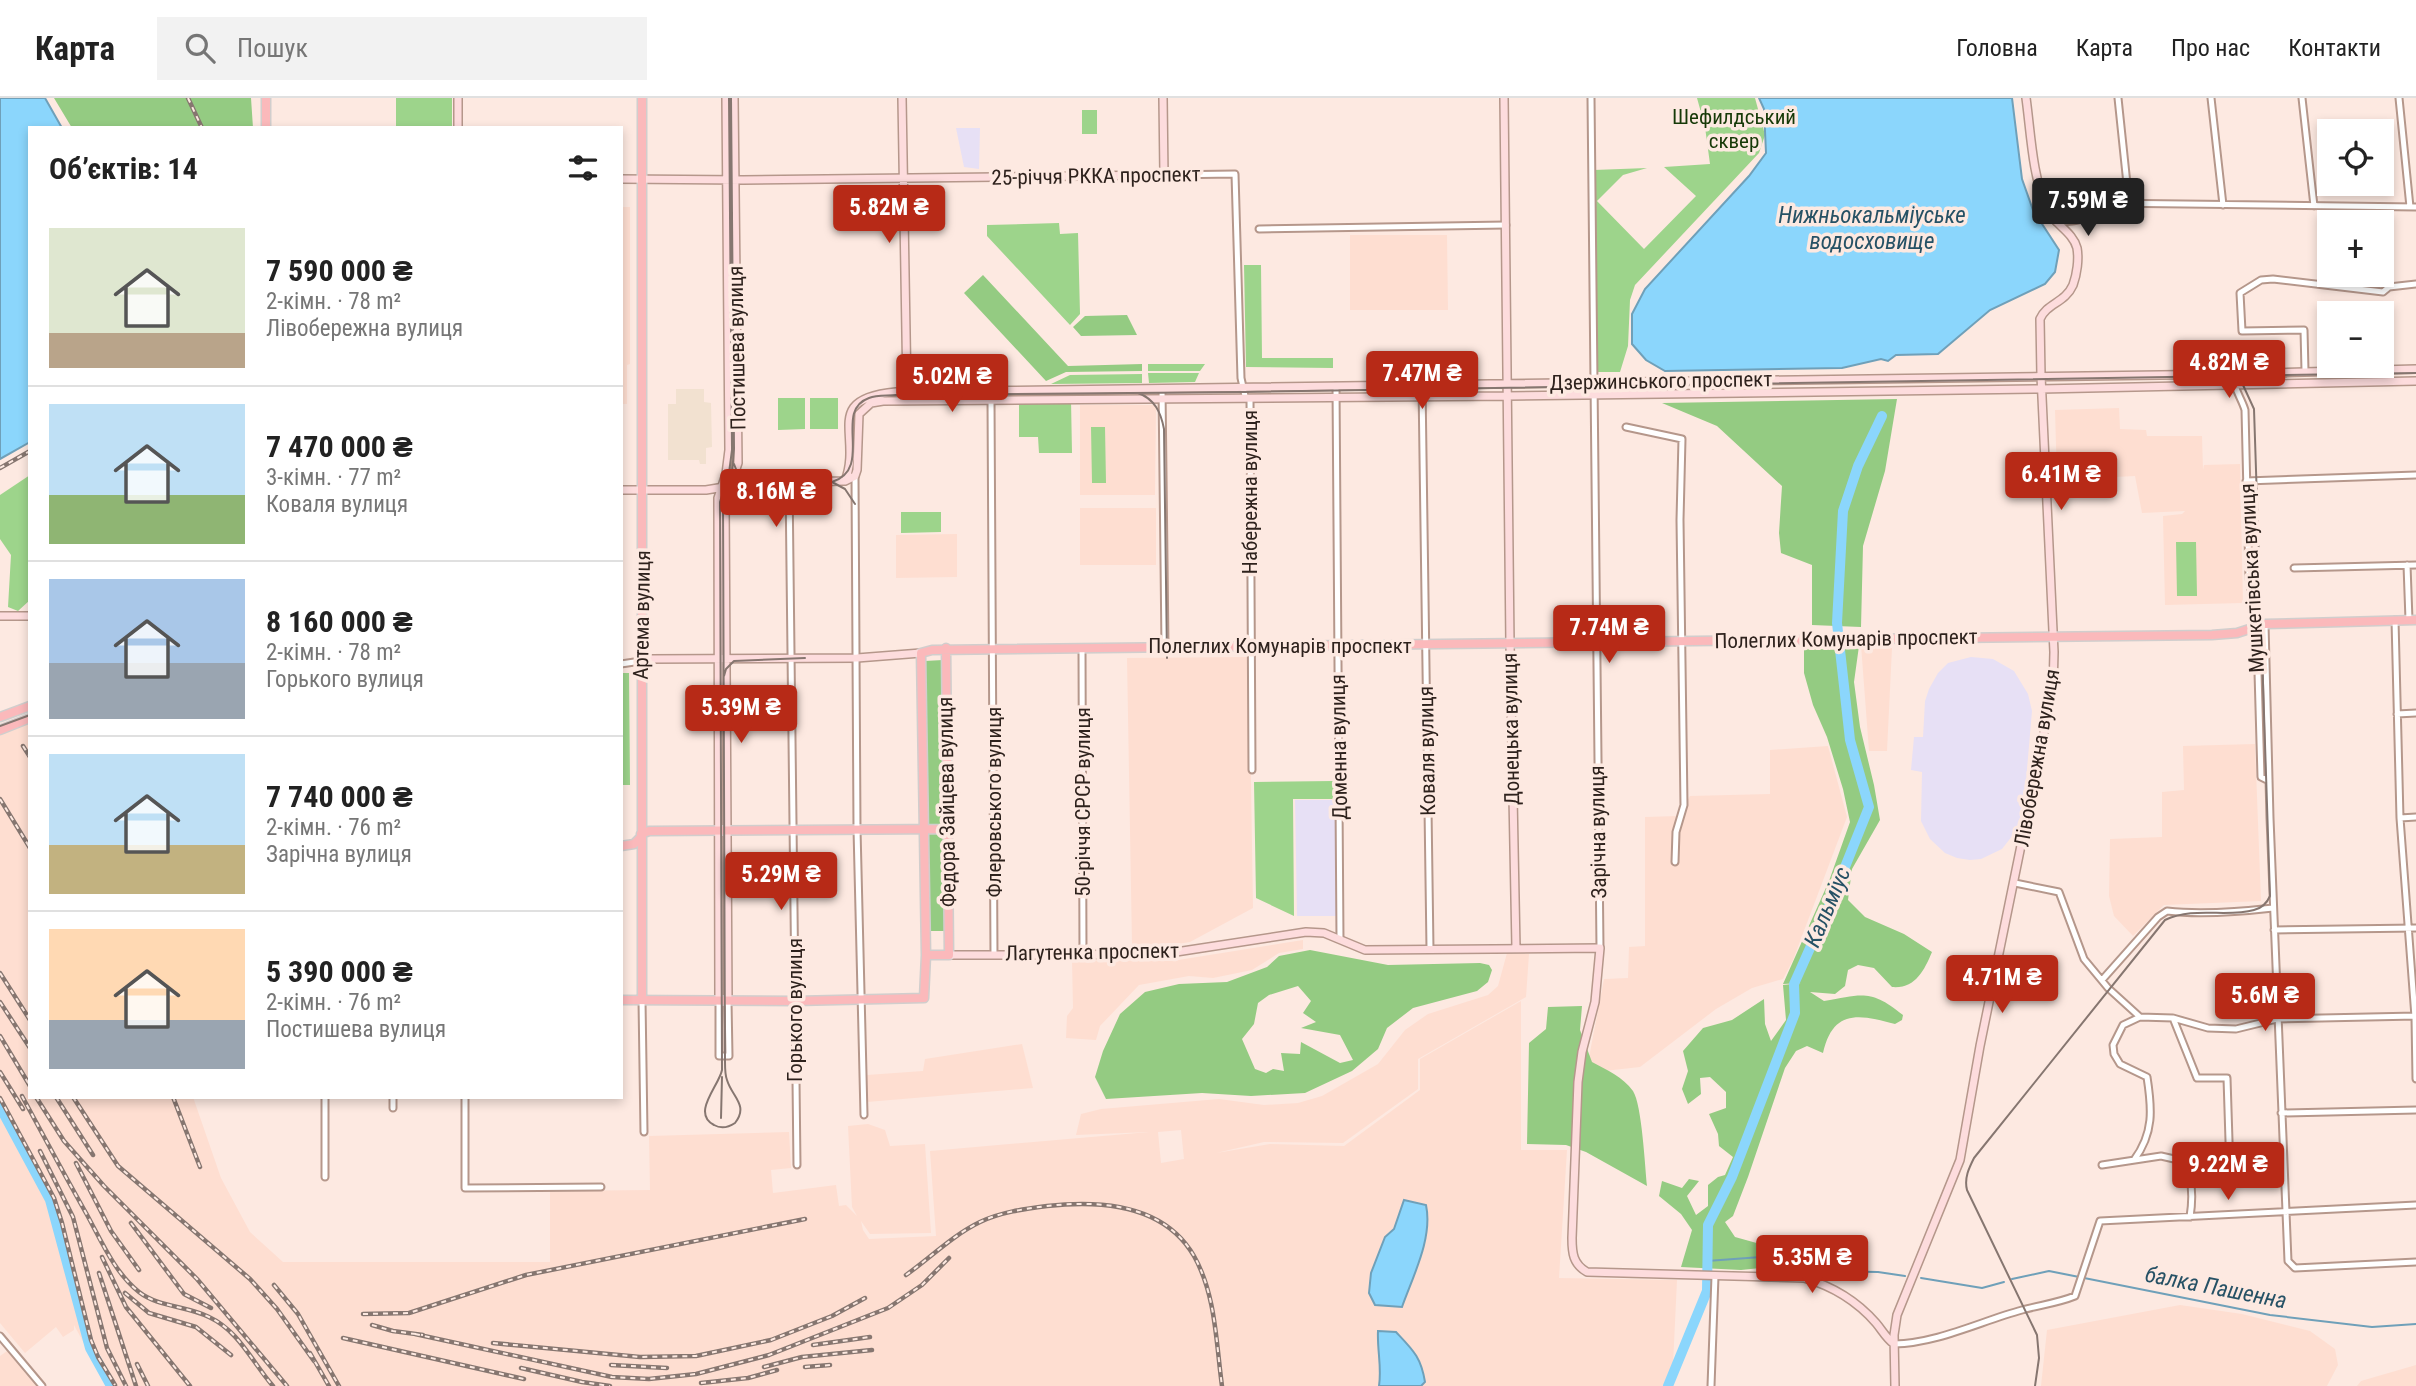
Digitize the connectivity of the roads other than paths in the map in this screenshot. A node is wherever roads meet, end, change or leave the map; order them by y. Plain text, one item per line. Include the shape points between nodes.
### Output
1 (265, 98) edge
2 (458, 98) edge
3 (642, 98) edge
4 (726, 98) edge
5 (734, 98) edge
6 (902, 98) edge
7 (1163, 98) edge
8 (1504, 98) edge
9 (1591, 98) edge
10 (2026, 98) edge
11 (2118, 98) edge
12 (2211, 98) edge
13 (2302, 98) edge
14 (2399, 98) edge
15 (266, 126) edge
16 (458, 126) edge
17 (1235, 174) joint
18 (1164, 175) junction
19 (903, 178) junction
20 (623, 180) edge
21 (642, 180) junction
22 (727, 180) junction
23 (736, 180) junction
24 (2129, 203) junction
25 (2223, 205) junction
26 (2314, 206) junction
27 (2413, 207) edge
28 (2056, 222) junction
29 (1506, 225) junction
30 (1259, 229) dead end
31 (2416, 285) edge
32 (2416, 369) edge
33 (2305, 371) junction
34 (2232, 374) junction
35 (2041, 376) junction
36 (2416, 381) edge
37 (1594, 383) junction
38 (1507, 384) junction
39 (1422, 385) junction
40 (1336, 386) junction
41 (2233, 386) junction
42 (1244, 388) junction
43 (1162, 389) junction
44 (2041, 389) junction
45 (906, 392) junction
46 (1594, 394) junction
47 (1507, 396) junction
48 (1422, 397) junction
49 (1337, 398) junction
50 (991, 399) junction
51 (1250, 399) junction
52 (913, 400) junction
53 (1162, 400) junction
54 (1626, 427) dead end
55 (738, 463) junction
56 (2416, 475) edge
57 (855, 476) junction
58 (845, 481) junction
59 (2246, 481) junction
60 (754, 482) junction
61 (789, 482) junction
62 (724, 488) junction
63 (623, 491) edge
64 (643, 491) junction
65 (2407, 565) junction
66 (2416, 565) edge
67 (2294, 568) dead end
68 (0, 616) edge
69 (28, 616) edge
70 (2395, 620) junction
71 (2413, 620) edge
72 (2261, 626) junction
73 (2054, 636) junction
74 (1683, 641) junction
75 (1596, 642) junction
76 (1510, 644) junction
77 (1426, 645) junction
78 (1338, 646) junction
79 (1165, 647) junction
80 (1251, 647) junction
81 (946, 648) junction
82 (994, 649) junction
83 (1082, 649) junction
84 (921, 653) junction
85 (792, 658) junction
86 (857, 658) junction
87 (721, 659) junction
88 (641, 662) junction
89 (623, 664) edge
90 (28, 707) edge
91 (2416, 713) edge
92 (2398, 714) junction
93 (0, 717) edge
94 (28, 719) edge
95 (0, 730) edge
96 (1252, 770) dead end
97 (2269, 781) junction
98 (2416, 817) edge
99 (2400, 818) junction
100 (857, 829) junction
101 (923, 829) junction
102 (948, 829) junction
103 (719, 830) junction
104 (729, 830) junction
105 (793, 830) junction
106 (641, 834) junction
107 (623, 846) edge
108 (1675, 862) dead end
109 (2015, 883) junction
110 (2273, 908) junction
111 (2408, 928) junction
112 (2416, 928) edge
113 (2274, 930) junction
114 (1340, 939) junction
115 (1516, 948) junction
116 (1600, 948) junction
117 (1430, 949) junction
118 (949, 955) junction
119 (994, 955) junction
120 (1083, 955) junction
121 (926, 956) junction
122 (2102, 980) junction
123 (623, 1000) edge
124 (642, 1000) junction
125 (861, 1000) junction
126 (724, 1001) junction
127 (795, 1002) junction
128 (2415, 1016) edge
129 (2140, 1017) junction
130 (2173, 1018) junction
131 (2277, 1019) junction
132 (2416, 1079) edge
133 (326, 1099) edge
134 (393, 1099) edge
135 (465, 1099) edge
136 (393, 1108) dead end
137 (2416, 1110) edge
138 (2281, 1113) junction
139 (864, 1115) dead end
140 (644, 1132) dead end
141 (2134, 1160) junction
142 (797, 1165) dead end
143 (2102, 1165) dead end
144 (2230, 1172) dead end
145 (325, 1177) dead end
146 (601, 1187) dead end
147 (2416, 1205) edge
148 (2285, 1212) junction
149 (2190, 1217) junction
150 (2416, 1262) edge
151 (1715, 1276) junction
152 (1897, 1315) junction
153 (1874, 1321) junction
154 (1, 1340) edge
155 (1894, 1344) junction
156 (43, 1386) edge
157 (1711, 1386) edge
158 (1895, 1386) edge

1 - 15 main road
2 - 16 street
3 - 21 main road, Артема вулиця
4 - 22 street, Постишева вулиця
5 - 23 street, Постишева вулиця
6 - 19 street
7 - 18 street
8 - 29 street
9 - 37 street
10 - 28 street, Лівобережна вулиця via 2037,180
11 - 24 street
12 - 25 street
13 - 26 street
14 - 27 street
17 - 18 street, 25-річчя РККА проспект
17 - 42 street, Набережна вулиця
18 - 19 street, 25-річчя РККА проспект
19 - 23 street, 25-річчя РККА проспект
19 - 45 street
20 - 21 street, 25-річчя РККА проспект
21 - 22 street, 25-річчя РККА проспект
21 - 64 main road, Артема вулиця
22 - 23 street, 25-річчя РККА проспект
22 - 62 street, Постишева вулиця via 729,450
23 - 55 street, Постишева вулиця
24 - 25 street
24 - 28 street via 2094,204 2082,221
25 - 26 street
26 - 27 street
28 - 35 street, Лівобережна вулиця via 2076,246 2077,269 2067,295 2042,315
29 - 30 street
29 - 38 street
31 - 33 street via 2389,287 2383,292 2261,280 2240,293 2242,331 2304,330
32 - 33 street, Дзержинського проспект
33 - 34 street, Дзержинського проспект
34 - 35 street, Дзержинського проспект
34 - 41 street, Мушкетівська вулиця
35 - 37 street, Дзержинського проспект
35 - 44 street, Лівобережна вулиця
36 - 41 street, Дзержинського проспект
37 - 38 street, Дзержинського проспект
37 - 46 street, Зарічна вулиця
38 - 39 street, Дзержинського проспект
38 - 47 street, Донецька вулиця
39 - 40 street, Дзержинського проспект
39 - 48 street, Коваля вулиця
40 - 42 street, Дзержинського проспект
40 - 49 street, Доменна вулиця
41 - 44 street, Дзержинського проспект
41 - 59 street, Мушкетівська вулиця via 2245,410
42 - 43 street, Дзержинського проспект
42 - 51 street, Набережна вулиця
43 - 45 street, Дзержинського проспект
43 - 53 street
44 - 46 street, Дзержинського проспект
44 - 73 street, Лівобережна вулиця
45 - 52 street
45 - 58 street, Дзержинського проспект via 868,396 856,405 850,420
46 - 47 street, Дзержинського проспект
46 - 75 street, Зарічна вулиця
47 - 48 street, Дзержинського проспект
47 - 76 street, Донецька вулиця
48 - 49 street, Дзержинського проспект
48 - 77 street, Коваля вулиця
49 - 51 street, Дзержинського проспект
49 - 78 street, Доменна вулиця
50 - 52 street, Дзержинського проспект
50 - 53 street, Дзержинського проспект
50 - 82 street
51 - 53 street, Дзержинського проспект
51 - 80 street, Набережна вулиця
52 - 57 street, Дзержинського проспект via 870,403 862,410
53 - 79 street
54 - 74 street via 1682,439
55 - 60 street via 746,480
55 - 62 street, Постишева вулиця
56 - 59 street
57 - 58 street
57 - 86 street
58 - 61 street
59 - 72 street, Мушкетівська вулиця via 2249,577
60 - 61 street
60 - 62 street
61 - 85 street, Горького вулиця
62 - 64 street
62 - 87 street, Постишева вулиця via 718,498
63 - 64 street
64 - 88 main road, Артема вулиця
65 - 66 street
65 - 67 street
65 - 71 street
68 - 69 street
70 - 71 main road, Полеглих Комунарів проспект
70 - 72 main road, Полеглих Комунарів проспект
70 - 92 street
72 - 73 main road, Полеглих Комунарів проспект via 2212,635
72 - 97 street, Мушкетівська вулиця
72 - 97 street, Мушкетівська вулиця via 2261,777
73 - 74 main road, Полеглих Комунарів проспект
73 - 109 street, Лівобережна вулиця via 2053,689
74 - 75 main road, Полеглих Комунарів проспект
74 - 108 street via 1684,804 1676,832
75 - 76 main road, Полеглих Комунарів проспект
75 - 116 street, Зарічна вулиця
76 - 77 main road, Полеглих Комунарів проспект
76 - 115 street, Донецька вулиця
77 - 78 main road, Полеглих Комунарів проспект
77 - 117 street, Коваля вулиця
78 - 80 main road, Полеглих Комунарів проспект
78 - 114 street, Доменна вулиця
79 - 80 main road, Полеглих Комунарів проспект
79 - 83 main road, Полеглих Комунарів проспект
80 - 96 street, Набережна вулиця
81 - 82 main road, Полеглих Комунарів проспект
81 - 84 main road, Полеглих Комунарів проспект
81 - 102 main road, Федора Зайцева вулиця
82 - 83 main road, Полеглих Комунарів проспект
82 - 119 street, Флеровського вулиця
83 - 120 street, 50-річчя СРСР вулиця
84 - 86 street, Полеглих Комунарів проспект
84 - 101 main road, Федора Зайцева вулиця
85 - 86 street, Полеглих Комунарів проспект
85 - 87 street
85 - 105 street, Горького вулиця
86 - 100 street
87 - 88 street
87 - 103 street, Постишева вулиця
87 - 104 street, Постишева вулиця
88 - 89 street
88 - 106 main road, Артема вулиця
90 - 93 main road
91 - 92 street
92 - 99 street
94 - 95 main road
97 - 110 street, Мушкетівська вулиця
98 - 99 street
99 - 111 street
100 - 101 main road
100 - 105 main road
100 - 125 street
101 - 102 main road
101 - 121 main road, Федора Зайцева вулиця
102 - 118 main road, Федора Зайцева вулиця
103 - 104 main road
103 - 106 main road
103 - 126 street, Постишева вулиця
104 - 105 main road
104 - 126 street, Постишева вулиця
105 - 127 street, Горького вулиця
106 - 107 main road via 639,841
106 - 124 main road, Артема вулиця
109 - 122 street via 2059,892 2084,959
109 - 152 street, Лівобережна вулиця via 1960,1160
110 - 113 street, Мушкетівська вулиця
110 - 122 street via 2167,911
111 - 112 street
111 - 113 street
111 - 128 street
113 - 131 street, Мушкетівська вулиця
114 - 117 street, Лагутенка проспект via 1365,950
114 - 120 street, Лагутенка проспект via 1306,932 1176,952
115 - 116 street, Лагутенка проспект
115 - 117 street, Лагутенка проспект
116 - 151 street, Зарічна вулиця via 1595,1002 1578,1082 1574,1261 1587,1272
118 - 119 street, Лагутенка проспект
118 - 121 main road, Лагутенка проспект
119 - 120 street, Лагутенка проспект
121 - 125 main road via 924,998
122 - 129 street
123 - 124 main road
124 - 126 main road
124 - 140 street, Артема вулиця
125 - 127 main road
125 - 139 street
126 - 126 street, Постишева вулиця via 719,1056 729,1056
126 - 127 main road
127 - 142 street, Горького вулиця
128 - 131 street
128 - 132 street
129 - 130 street
129 - 141 street via 2123,1026 2113,1045 2120,1063 2147,1077 2151,1110 2145,1145
130 - 131 street via 2208,1028 2236,1029
130 - 144 street via 2197,1078 2227,1078
131 - 138 street, Мушкетівська вулиця
133 - 145 street
134 - 136 street
135 - 146 street via 465,1188
137 - 138 street
138 - 148 street, Мушкетівська вулиця
141 - 143 street
141 - 149 street via 2161,1156 2183,1161 2189,1171
147 - 148 street
148 - 149 street
148 - 150 street, Мушкетівська вулиця via 2288,1261 2295,1268
149 - 155 street via 2101,1221 2076,1296
151 - 153 street via 1787,1276 1821,1283 1843,1293
151 - 157 street
152 - 153 street via 1882,1323
152 - 155 street, Лівобережна вулиця
153 - 155 street
154 - 156 street
155 - 158 street, Лівобережна вулиця

